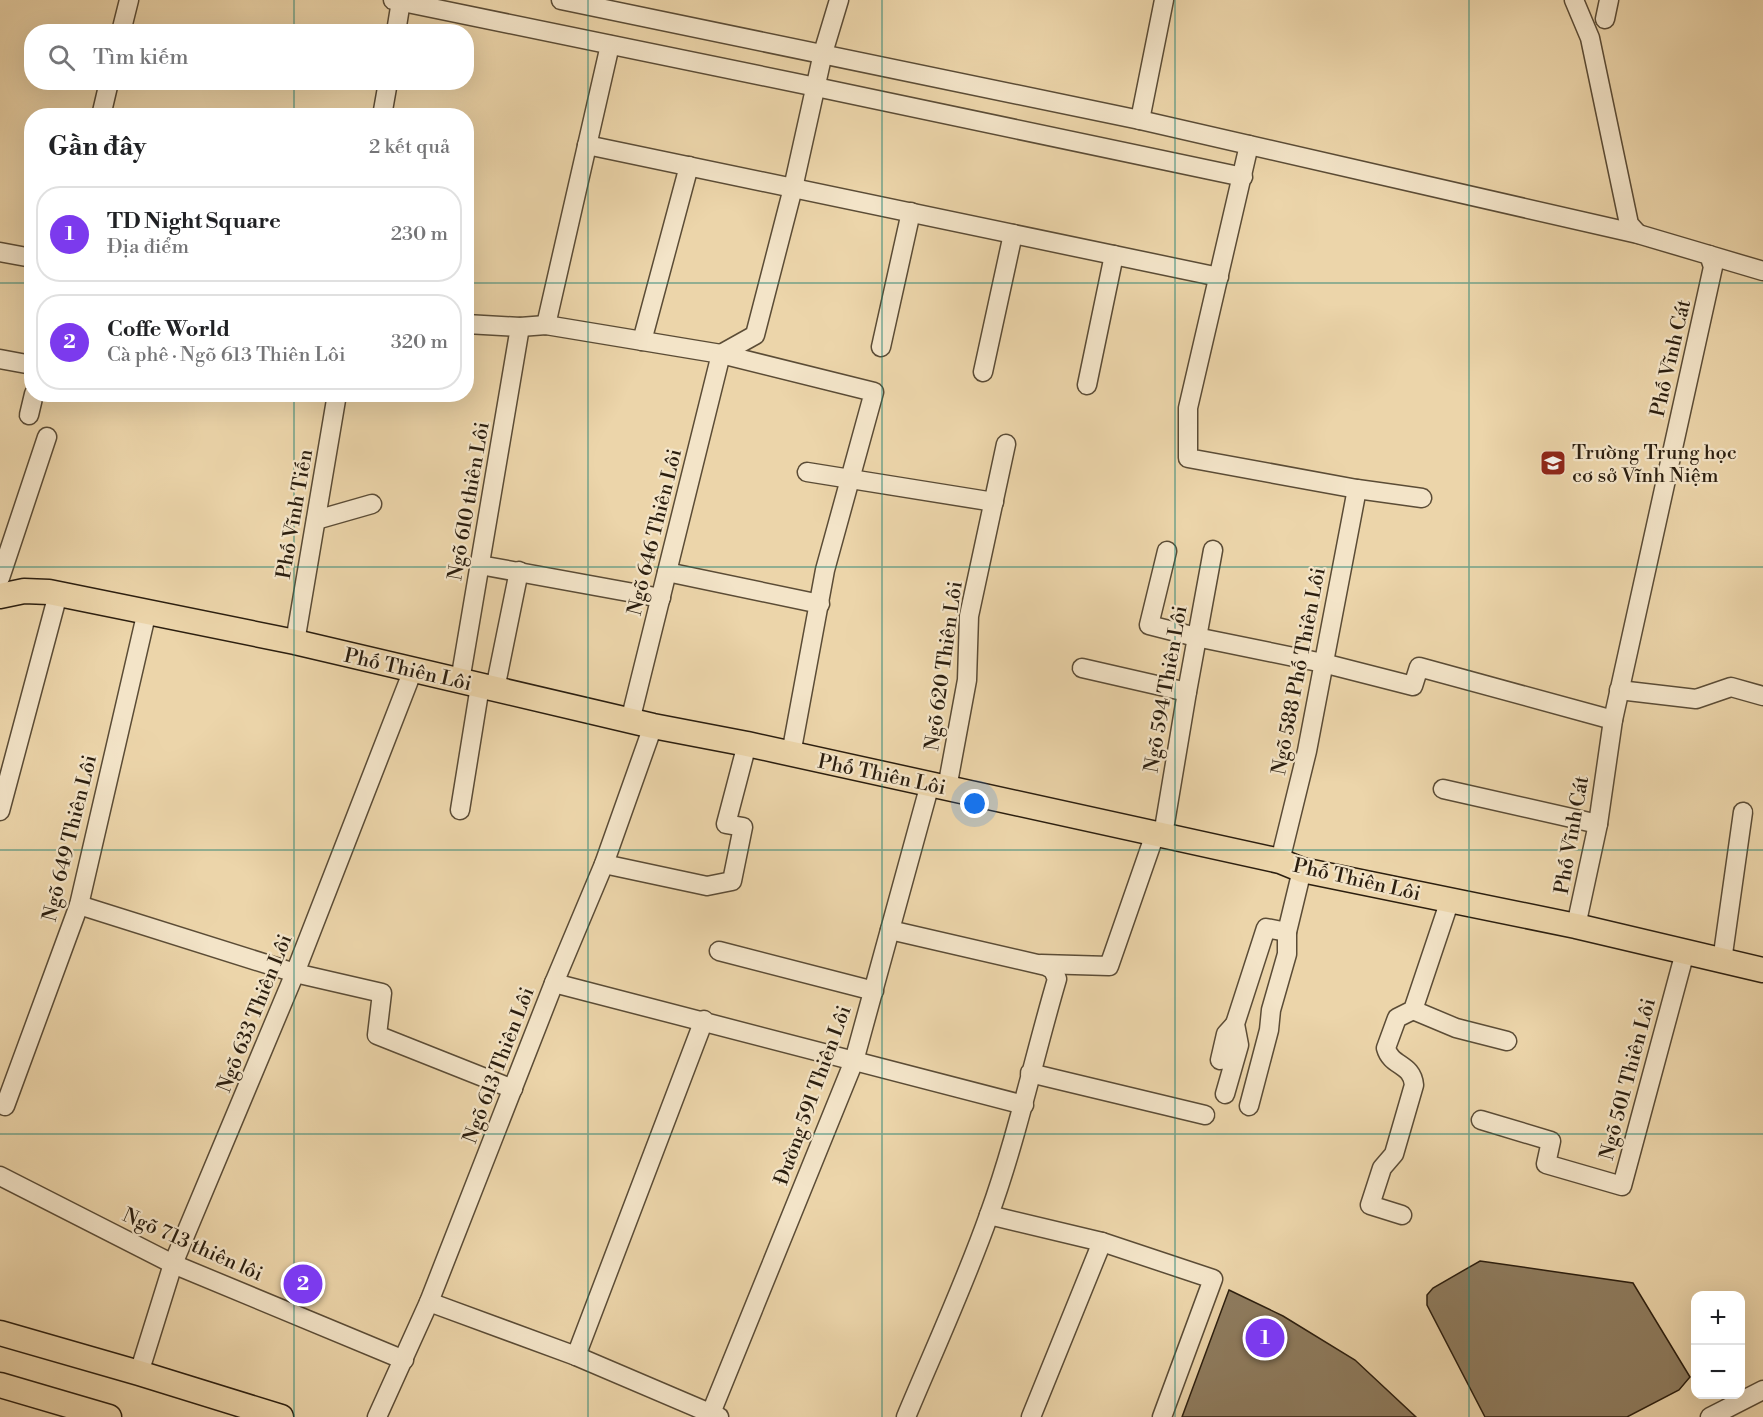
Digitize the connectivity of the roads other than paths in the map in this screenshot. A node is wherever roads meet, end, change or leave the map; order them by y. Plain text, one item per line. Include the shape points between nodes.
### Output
1 (129, 0) edge
2 (561, 0) edge
3 (839, 0) edge
4 (1164, 0) edge
5 (1574, 0) edge
6 (1609, 0) edge
7 (397, 1) edge
8 (451, 6) edge
9 (1605, 19) dead end
10 (124, 24) edge
11 (396, 24) edge
12 (610, 45) junction
13 (823, 53) junction
14 (816, 87) junction
15 (107, 90) edge
16 (387, 90) edge
17 (103, 108) edge
18 (383, 108) edge
19 (1140, 120) junction
20 (586, 145) junction
21 (1249, 145) junction
22 (689, 166) junction
23 (1243, 177) junction
24 (793, 188) junction
25 (911, 212) junction
26 (1013, 234) junction
27 (1638, 234) junction
28 (0, 252) edge
29 (1114, 255) junction
30 (1709, 255) junction
31 (24, 256) edge
32 (1763, 271) edge
33 (1219, 278) junction
34 (474, 324) edge
35 (546, 325) junction
36 (520, 327) junction
37 (642, 341) junction
38 (881, 347) dead end
39 (721, 354) junction
40 (0, 359) edge
41 (24, 364) edge
42 (983, 372) dead end
43 (1087, 385) dead end
44 (32, 402) edge
45 (336, 402) edge
46 (29, 415) dead end
47 (47, 437) dead end
48 (1006, 444) dead end
49 (807, 472) dead end
50 (851, 479) junction
51 (1357, 489) junction
52 (1422, 498) dead end
53 (994, 502) junction
54 (372, 504) dead end
55 (316, 520) junction
56 (1213, 550) dead end
57 (1167, 551) dead end
58 (480, 565) junction
59 (519, 571) junction
60 (667, 572) junction
61 (0, 578) edge
62 (58, 594) junction
63 (0, 596) edge
64 (661, 598) junction
65 (820, 604) junction
66 (147, 611) junction
67 (1196, 638) junction
68 (295, 642) junction
69 (1323, 663) junction
70 (1082, 668) dead end
71 (413, 670) junction
72 (478, 685) junction
73 (1619, 690) junction
74 (1187, 692) junction
75 (1763, 696) edge
76 (1612, 720) junction
77 (642, 724) junction
78 (747, 744) junction
79 (791, 754) junction
80 (939, 786) junction
81 (1443, 789) dead end
82 (460, 810) dead end
83 (0, 811) edge
84 (1743, 812) dead end
85 (1598, 824) junction
86 (1159, 835) junction
87 (1280, 861) junction
88 (604, 864) junction
89 (1302, 870) junction
90 (1450, 900) junction
91 (79, 905) junction
92 (1576, 926) junction
93 (890, 930) junction
94 (1287, 932) junction
95 (719, 951) dead end
96 (1685, 952) junction
97 (1722, 961) junction
98 (1041, 964) junction
99 (1763, 970) edge
100 (295, 973) junction
101 (554, 983) junction
102 (874, 991) junction
103 (1413, 1010) junction
104 (704, 1020) junction
105 (1235, 1024) junction
106 (1507, 1041) dead end
107 (1220, 1060) dead end
108 (854, 1061) junction
109 (1030, 1073) junction
110 (513, 1089) junction
111 (1225, 1094) dead end
112 (1024, 1105) junction
113 (5, 1106) dead end
114 (1249, 1106) dead end
115 (1205, 1114) dead end
116 (1481, 1120) dead end
117 (0, 1176) edge
118 (989, 1215) junction
119 (1402, 1215) dead end
120 (1102, 1242) junction
121 (173, 1264) junction
122 (429, 1302) junction
123 (0, 1333) edge
124 (576, 1356) junction
125 (404, 1360) junction
126 (139, 1373) junction
127 (0, 1385) edge
128 (1763, 1390) edge
129 (715, 1415) edge
130 (109, 1417) edge
131 (281, 1417) edge
132 (377, 1417) edge
133 (906, 1417) edge
134 (1031, 1417) edge
135 (1162, 1417) edge
136 (1710, 1417) edge

1 - 10 street
2 - 13 street
3 - 13 street
4 - 19 street
5 - 27 street via 1590,39 1629,224
6 - 9 street
7 - 8 street
7 - 11 street
8 - 12 street
12 - 14 street
12 - 20 street
13 - 14 street
13 - 19 street
14 - 23 street
14 - 24 street
15 - 17 street
16 - 18 street
19 - 21 street
20 - 22 street
20 - 35 street
21 - 23 street
21 - 27 street
22 - 24 street
22 - 37 street
23 - 33 street
24 - 25 street
24 - 39 street via 755,335
25 - 26 street
25 - 38 street
26 - 29 street
26 - 42 street
27 - 30 street
28 - 31 street
29 - 33 street
29 - 43 street
30 - 32 street
30 - 73 street, Phố Vĩnh Cát via 1713,267
33 - 51 street via 1188,408 1188,458
34 - 36 street
35 - 36 street
35 - 37 street
36 - 58 street, Ngõ 610 thiên Lôi
37 - 39 street
39 - 50 street via 874,392
39 - 60 street, Ngõ 646 Thiên Lôi
40 - 41 street
44 - 46 street
45 - 55 street, Phố Vĩnh Tiến
47 - 61 street
48 - 53 street, Ngõ 620 Thiên Lôi
49 - 50 street
50 - 53 street
50 - 65 street via 825,570
51 - 52 street
51 - 69 street, Ngõ 588 Phố Thiên Lôi
53 - 80 street, Ngõ 620 Thiên Lôi via 969,616 966,680
54 - 55 street
55 - 68 street, Phố Vĩnh Tiến
56 - 67 street, Ngõ 594 Thiên Lôi
57 - 67 street via 1149,626
58 - 59 street
58 - 72 street, Ngõ 610 thiên Lôi
59 - 64 street
59 - 72 street
60 - 64 street, Ngõ 646 Thiên Lôi
60 - 65 street
62 - 63 main road, Phố Thiên Lôi via 24,591
62 - 66 main road, Phố Thiên Lôi
62 - 83 street
64 - 77 street, Ngõ 646 Thiên Lôi
65 - 79 street
66 - 68 main road, Phố Thiên Lôi
66 - 91 street, Ngõ 649 Thiên Lôi
67 - 69 street
67 - 74 street, Ngõ 594 Thiên Lôi
68 - 71 main road, Phố Thiên Lôi
69 - 76 street via 1413,686 1419,667
69 - 87 street, Ngõ 588 Phố Thiên Lôi
70 - 74 street
71 - 72 main road, Phố Thiên Lôi
71 - 100 street, Ngõ 633 Thiên Lôi
72 - 77 main road, Phố Thiên Lôi
72 - 82 street
73 - 75 street via 1696,699 1731,687
73 - 76 street, Phố Vĩnh Cát
74 - 86 street, Ngõ 594 Thiên Lôi
76 - 85 street, Phố Vĩnh Cát
77 - 78 main road, Phố Thiên Lôi
77 - 88 street, Ngõ 613 Thiên Lôi
78 - 79 main road, Phố Thiên Lôi
78 - 88 street via 726,824 744,827 732,881 707,886
79 - 80 main road, Phố Thiên Lôi
80 - 86 main road, Phố Thiên Lôi
80 - 93 street, Đường 591 Thiên Lôi
81 - 85 street
84 - 97 street
85 - 92 street, Phố Vĩnh Cát
86 - 87 main road, Phố Thiên Lôi
86 - 98 street, Ngõ 594 Thiên Lôi via 1109,966
87 - 89 main road, Phố Thiên Lôi
88 - 101 street, Ngõ 613 Thiên Lôi
89 - 90 main road, Phố Thiên Lôi
89 - 94 street
90 - 92 main road, Phố Thiên Lôi
90 - 103 street
91 - 100 street
91 - 113 street, Ngõ 649 Thiên Lôi
92 - 96 main road, Phố Thiên Lôi
93 - 98 street
93 - 102 street, Đường 591 Thiên Lôi
94 - 105 street via 1266,928
94 - 114 street via 1287,954
95 - 102 street
96 - 97 main road, Phố Thiên Lôi
96 - 116 street, Ngõ 501 Thiên Lôi via 1622,1186 1546,1164 1551,1142
97 - 99 main road, Phố Thiên Lôi
98 - 109 street via 1053,970 1056,979
100 - 110 street via 382,993 377,1035
100 - 121 street, Ngõ 633 Thiên Lôi
101 - 104 street
101 - 110 street, Ngõ 613 Thiên Lôi
102 - 108 street, Đường 591 Thiên Lôi
103 - 106 street via 1456,1028
103 - 119 street via 1397,1018 1386,1048 1391,1059 1407,1068 1414,1085 1394,1154 1382,1168 1370,1205
104 - 108 street
104 - 124 street
105 - 107 street via 1226,1034
105 - 111 street via 1239,1045
108 - 112 street
108 - 129 street, Đường 591 Thiên Lôi
109 - 112 street
109 - 115 street
110 - 122 street, Ngõ 613 Thiên Lôi
112 - 118 street
117 - 121 street, Ngõ 713 thiên lôi
118 - 120 street
118 - 133 street
120 - 134 street
120 - 135 street via 1213,1279
121 - 125 street, Ngõ 713 thiên lôi
121 - 126 street, Ngõ 633 Thiên Lôi
122 - 124 street
122 - 125 street, Ngõ 613 Thiên Lôi
123 - 126 main road
124 - 129 street
125 - 132 street, Ngõ 613 Thiên Lôi
126 - 131 main road
127 - 130 main road
128 - 136 street

